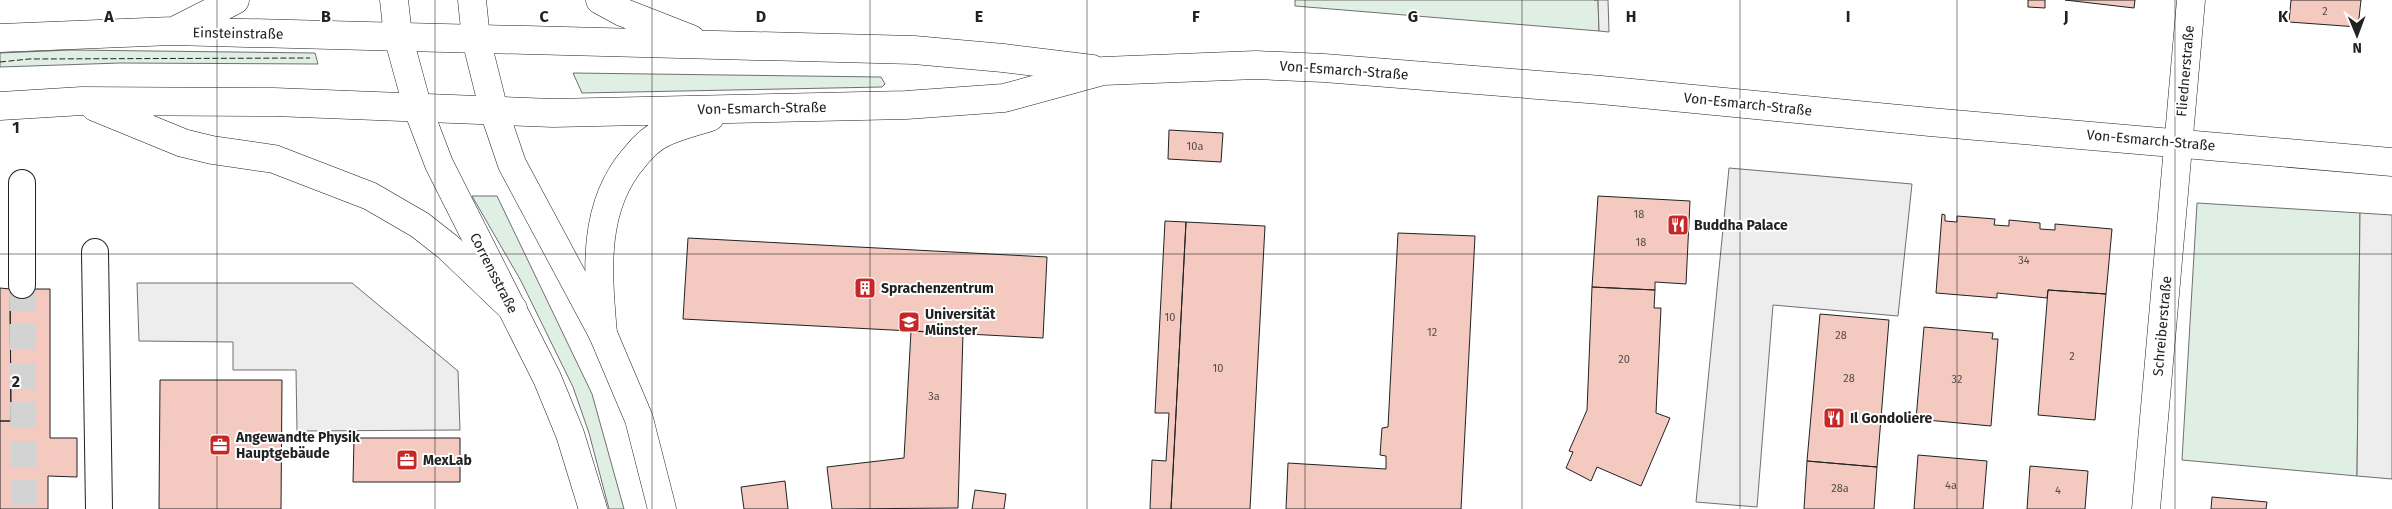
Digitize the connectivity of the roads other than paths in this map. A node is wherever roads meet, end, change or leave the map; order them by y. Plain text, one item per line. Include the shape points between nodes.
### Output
1 (235, 0) edge
2 (394, 0) edge
3 (472, 0) edge
4 (600, 0) edge
5 (2191, 0) edge
6 (172, 32) junction
7 (398, 36) junction
8 (0, 38) edge
9 (476, 39) junction
10 (706, 45) junction
11 (1103, 71) junction
12 (82, 102) junction
13 (0, 106) edge
14 (418, 108) junction
15 (738, 108) junction
16 (494, 111) junction
17 (2179, 142) junction
18 (2392, 162) edge
19 (22, 190) dead end
20 (95, 252) dead end
21 (22, 284) tunnel mouth
22 (513, 309) junction
23 (603, 334) junction
24 (99, 509) edge
25 (593, 509) edge
26 (662, 509) edge
27 (2146, 509) edge

1 - 6 main road
2 - 7 main road, Corrensstraße
3 - 9 main road
4 - 10 main road
5 - 17 main road, Fliednerstraße
6 - 7 main road, Einsteinstraße
6 - 8 main road, Einsteinstraße
7 - 9 main road, Einsteinstraße
7 - 14 main road, Corrensstraße
9 - 10 main road, Von-Esmarch-Straße
9 - 16 main road
10 - 11 main road, Von-Esmarch-Straße via 914,50
11 - 15 main road, Von-Esmarch-Straße via 1004,98
11 - 17 main road, Von-Esmarch-Straße via 1256,65 1324,68
12 - 13 main road
12 - 14 main road via 274,102
12 - 22 main road via 183,143 274,159 370,196 420,225 448,247
14 - 16 main road, Von-Esmarch-Straße
14 - 22 main road, Corrensstraße via 439,164
15 - 16 main road, Von-Esmarch-Straße via 553,113
15 - 23 main road via 662,133 627,166 609,202 599,246
16 - 23 main road via 512,164
17 - 18 main road, Von-Esmarch-Straße
17 - 27 main road, Schreiberstraße
19 - 21 street
20 - 24 street
22 - 25 main road, Corrensstraße via 551,386
23 - 26 main road via 639,419

